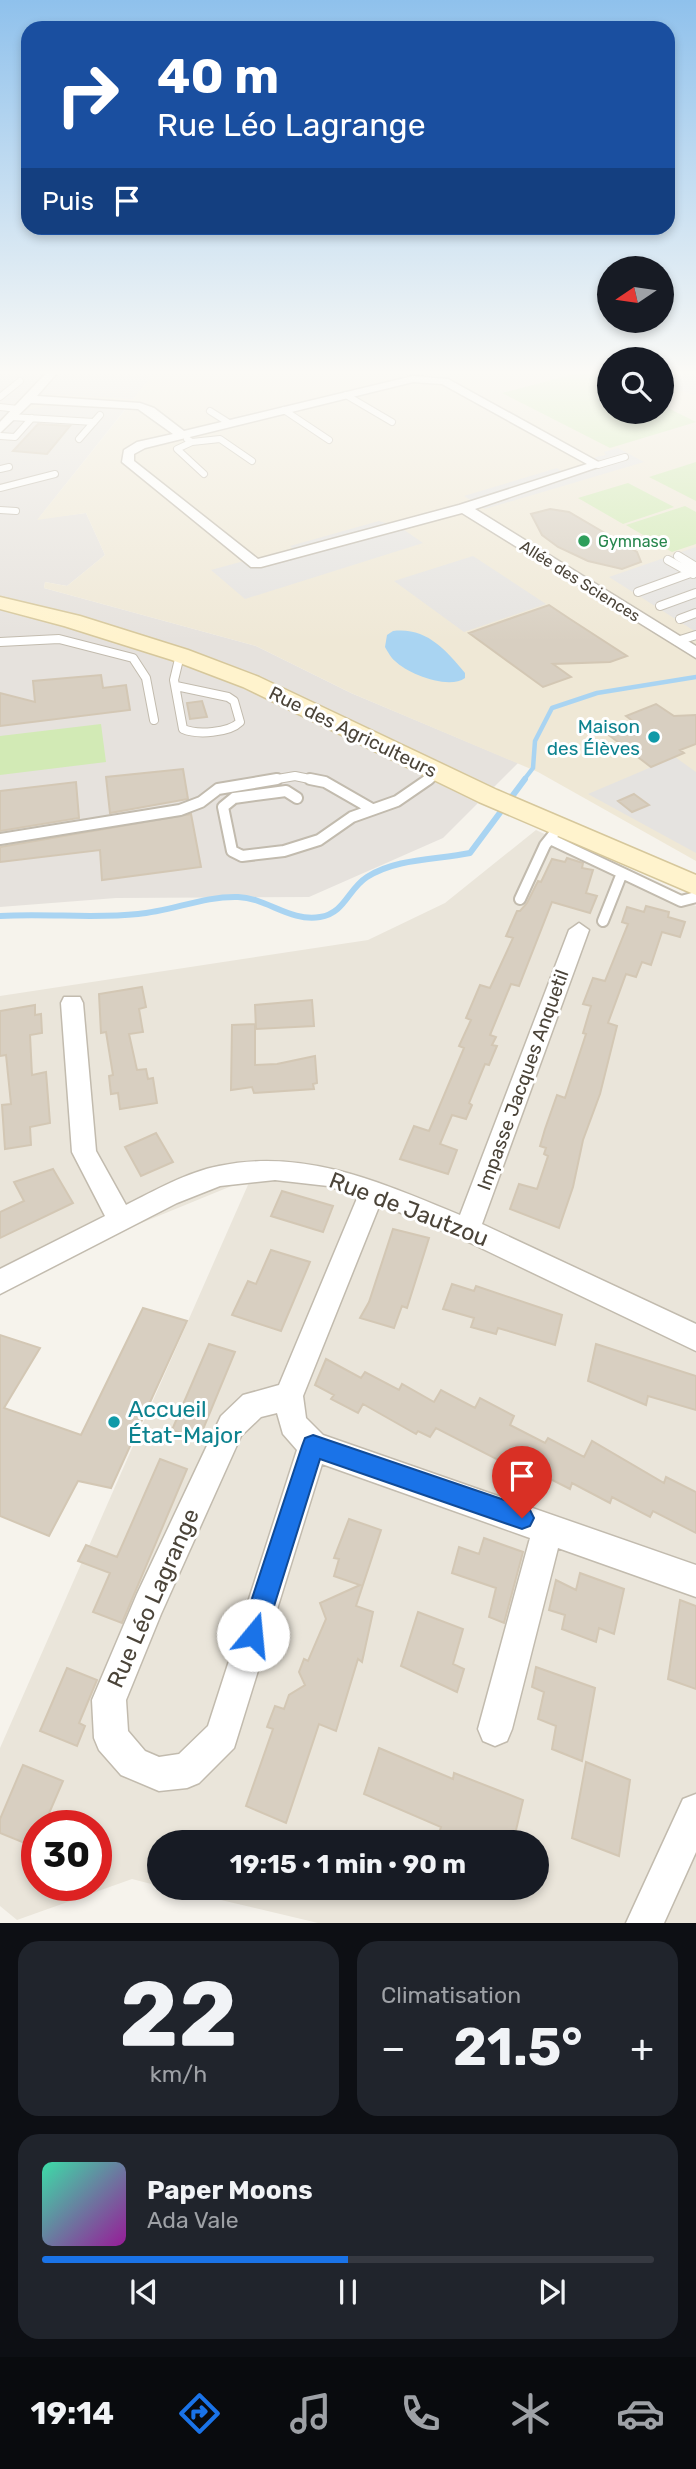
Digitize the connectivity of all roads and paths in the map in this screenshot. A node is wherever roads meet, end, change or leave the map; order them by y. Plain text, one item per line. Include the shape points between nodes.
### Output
1 (129, 463) edge
2 (192, 463) edge
3 (594, 463) edge
4 (606, 463) edge
5 (598, 465) junction
6 (9, 467) dead end
7 (0, 469) edge
8 (55, 474) dead end
9 (204, 474) dead end
10 (0, 488) edge
11 (464, 508) junction
12 (0, 510) edge
13 (16, 511) dead end
14 (678, 556) dead end
15 (668, 560) dead end
16 (695, 572) edge
17 (638, 592) dead end
18 (696, 593) edge
19 (0, 603) edge
20 (660, 606) dead end
21 (696, 613) edge
22 (680, 619) dead end
23 (696, 635) edge
24 (677, 641) junction
25 (0, 642) edge
26 (696, 653) edge
27 (180, 655) junction
28 (176, 686) junction
29 (154, 720) dead end
30 (438, 773) junction
31 (297, 798) dead end
32 (372, 809) junction
33 (554, 833) junction
34 (0, 839) edge
35 (622, 873) junction
36 (696, 886) edge
37 (696, 897) edge
38 (520, 899) dead end
39 (603, 921) dead end
40 (579, 930) dead end
41 (72, 1003) dead end
42 (373, 1190) junction
43 (121, 1221) junction
44 (467, 1229) junction
45 (0, 1282) edge
46 (696, 1338) edge
47 (289, 1396) junction
48 (313, 1446) junction
49 (548, 1527) junction
50 (696, 1581) edge
51 (495, 1729) dead end
52 (696, 1812) edge
53 (645, 1923) edge

1 - 11 street via 256,564
2 - 9 lane
3 - 5 street
4 - 5 lane
5 - 11 street
6 - 7 lane
8 - 10 lane
11 - 24 street, Allée des Sciences
12 - 13 lane
14 - 16 lane
15 - 16 lane
16 - 17 lane
18 - 20 lane
19 - 27 street, Rue des Agriculteurs
21 - 22 lane
23 - 24 lane
24 - 26 street, Allée des Sciences
25 - 29 lane via 59,639 133,658 146,675
27 - 28 lane
27 - 30 street, Rue des Agriculteurs via 251,682
28 - 28 lane via 183,729 193,733 240,723 234,701 228,697
30 - 32 lane via 397,801
30 - 33 street, Rue des Agriculteurs via 520,810
31 - 32 lane via 286,791 234,797 223,807 232,851 242,856 284,851 319,840
32 - 34 lane via 324,782 286,777 218,789 180,810
33 - 35 lane
33 - 36 street, Rue des Agriculteurs
33 - 38 lane
35 - 37 lane via 681,901
35 - 39 lane
40 - 44 street, Impasse Jacques Anquetil
41 - 43 street via 84,1152
42 - 43 street, Rue de Jautzou via 328,1176 275,1170 218,1176
42 - 44 street, Rue de Jautzou
42 - 47 street
43 - 45 street, Rue de Jautzou
44 - 46 street, Rue de Jautzou
47 - 48 street via 293,1424
47 - 48 street, Rue Léo Lagrange via 253,1405 231,1426 143,1617 109,1700 111,1738 133,1763 159,1774 187,1771 222,1736
48 - 49 street
49 - 50 street
49 - 51 street
52 - 53 street

